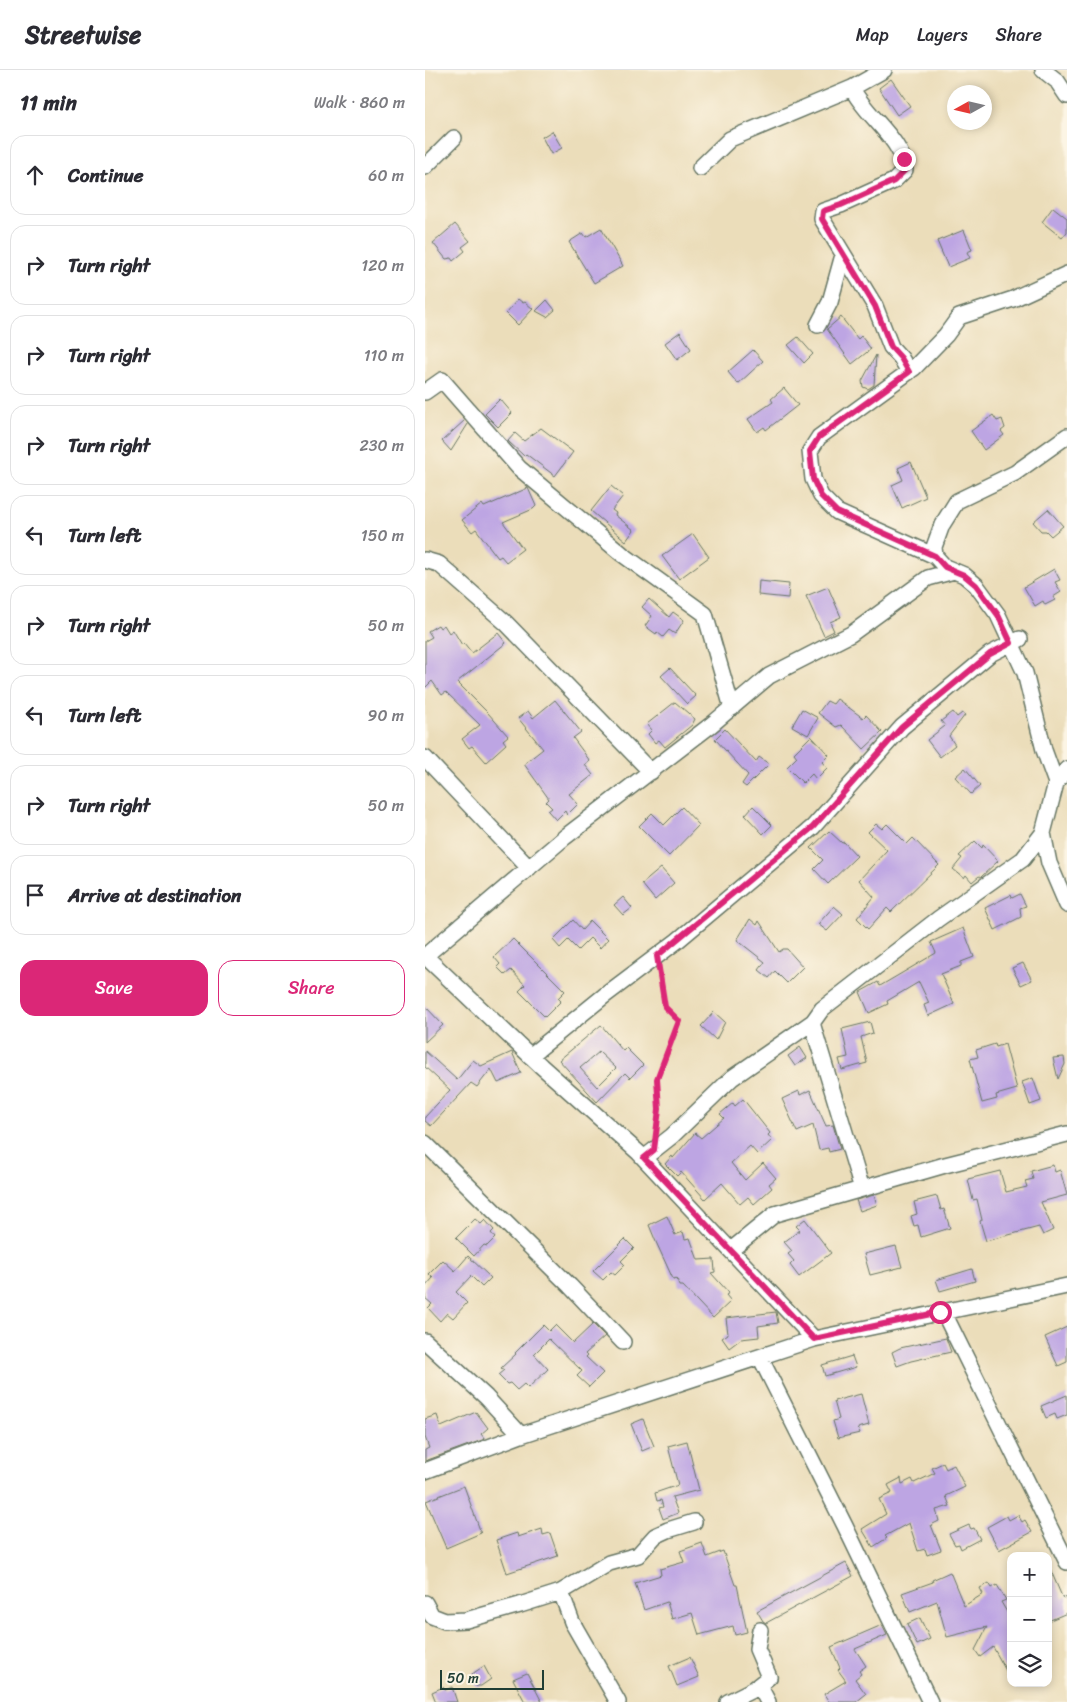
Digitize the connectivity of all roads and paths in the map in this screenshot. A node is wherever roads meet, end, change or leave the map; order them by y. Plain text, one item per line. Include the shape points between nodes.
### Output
1 (884, 70) edge
2 (1043, 70) edge
3 (852, 88) junction
4 (1067, 96) edge
5 (454, 138) dead end
6 (425, 167) edge
7 (700, 168) dead end
8 (843, 256) junction
9 (1067, 274) edge
10 (818, 325) dead end
11 (909, 372) junction
12 (425, 392) edge
13 (1064, 443) edge
14 (935, 556) junction
15 (425, 560) edge
16 (954, 571) junction
17 (1015, 641) junction
18 (732, 708) junction
19 (425, 758) edge
20 (1067, 769) edge
21 (651, 772) junction
22 (1057, 783) junction
23 (1043, 833) junction
24 (529, 868) junction
25 (1067, 906) edge
26 (425, 956) edge
27 (657, 956) junction
28 (814, 1021) junction
29 (530, 1056) junction
30 (1067, 1134) edge
31 (425, 1142) edge
32 (649, 1154) junction
33 (862, 1189) junction
34 (731, 1250) junction
35 (1067, 1286) edge
36 (943, 1311) junction
37 (814, 1339) junction
38 (425, 1341) edge
39 (623, 1342) dead end
40 (760, 1357) junction
41 (521, 1435) junction
42 (425, 1471) edge
43 (694, 1522) dead end
44 (1067, 1562) edge
45 (561, 1592) junction
46 (427, 1614) edge
47 (760, 1630) dead end
48 (759, 1685) junction
49 (618, 1702) edge
50 (728, 1702) edge
51 (768, 1702) edge
52 (930, 1702) edge

1 - 3 street
2 - 4 street via 1057,81
3 - 7 street via 730,139
3 - 8 street via 904,159 905,170 894,181 823,211 822,219
5 - 6 street
8 - 10 street via 830,302
8 - 11 street via 875,306 891,347
9 - 11 street via 1013,299 959,317
11 - 14 street via 819,437 810,451 813,479 821,496 837,512
12 - 18 street via 442,380 519,468 622,554 705,614
13 - 14 street via 1015,473 957,501 942,525 934,547
14 - 16 street
15 - 21 street via 439,564 507,623
16 - 17 street via 976,585
16 - 18 street via 928,578 851,634 769,676
17 - 22 street via 1044,750
17 - 27 street via 990,654 902,727 813,827
18 - 21 street
19 - 24 street
20 - 22 street
21 - 24 street
22 - 23 street
23 - 25 street via 1049,863
23 - 28 street via 1023,858 822,1008
24 - 26 street
26 - 29 street
27 - 29 street
27 - 32 path via 665,1007 679,1021 657,1079 659,1109
28 - 32 street via 732,1078
28 - 33 street
29 - 32 street
30 - 33 street
31 - 39 street
32 - 34 street
33 - 34 street via 775,1214
34 - 37 street
35 - 36 street
36 - 37 street
36 - 44 street
37 - 40 street
38 - 41 street via 486,1397
40 - 41 street
40 - 52 street
41 - 42 street
43 - 45 street via 655,1536 638,1556 609,1563
45 - 46 street via 466,1620 445,1621
45 - 49 street via 572,1622
47 - 48 street via 757,1649 769,1677
48 - 50 street
48 - 51 street

